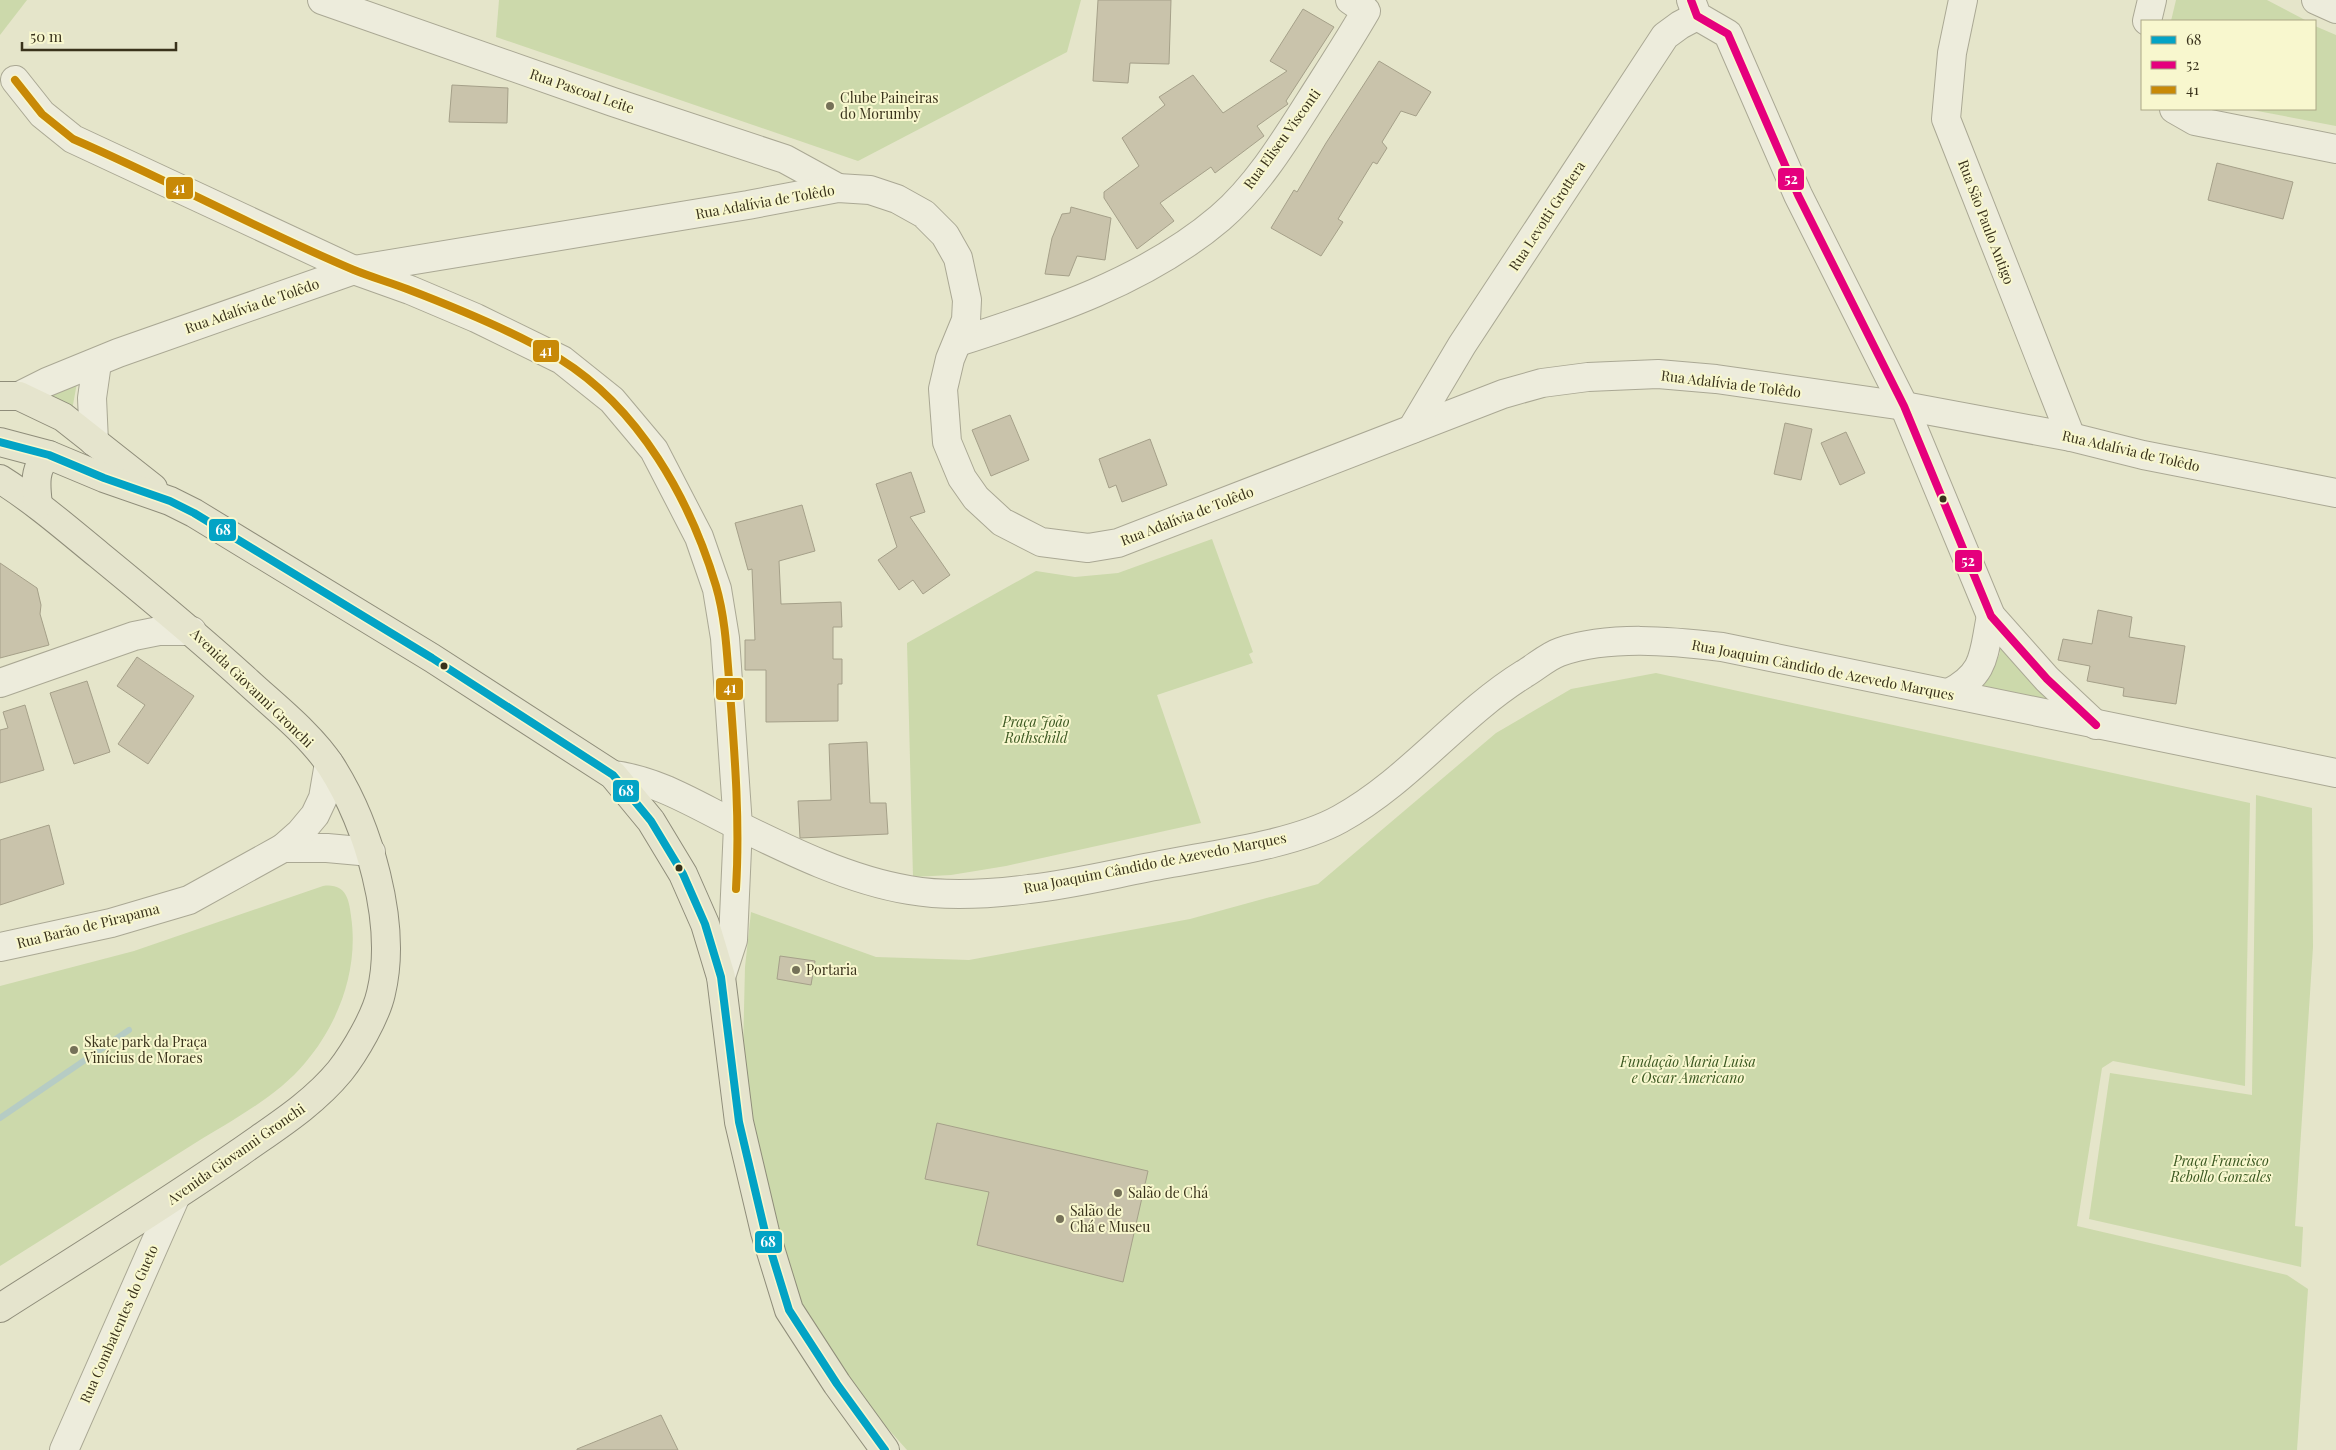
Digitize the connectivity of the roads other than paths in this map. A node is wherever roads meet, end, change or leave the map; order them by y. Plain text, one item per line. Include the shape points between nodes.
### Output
1 (322, 0) edge
2 (1963, 0) edge
3 (2152, 0) edge
4 (2316, 0) edge
5 (1358, 6) edge
6 (1694, 8) edge
7 (2336, 9) edge
8 (2147, 20) edge
9 (15, 80) dead end
10 (2176, 110) edge
11 (2336, 148) edge
12 (838, 188) junction
13 (354, 270) junction
14 (958, 342) junction
15 (97, 363) junction
16 (10, 396) edge
17 (1904, 406) junction
18 (1412, 429) junction
19 (2071, 437) junction
20 (0, 442) edge
21 (94, 442) junction
22 (0, 452) edge
23 (49, 455) junction
24 (0, 479) edge
25 (2336, 493) edge
26 (170, 501) junction
27 (38, 505) junction
28 (1992, 616) junction
29 (192, 631) junction
30 (0, 684) edge
31 (1949, 694) junction
32 (2096, 725) junction
33 (329, 763) junction
34 (2336, 773) edge
35 (613, 775) junction
36 (738, 826) junction
37 (282, 848) junction
38 (370, 852) junction
39 (0, 947) edge
40 (721, 977) junction
41 (175, 1198) junction
42 (0, 1308) edge
43 (64, 1450) edge
44 (885, 1450) edge

1 - 12 street, Rua Pascoal Leite via 785,159
2 - 19 street, Rua São Paulo Antigo via 1952,53 1946,119
3 - 8 street
4 - 7 street
5 - 14 street, Rua Eliseu Visconti via 1342,53 1257,178 1214,222 1191,241 1129,277 1040,316
6 - 17 street via 1728,34 1798,195
6 - 18 street, Rua Levotti Grottera via 1680,25 1665,36 1462,345
9 - 13 street via 42,114 73,139
10 - 11 street via 2195,121
12 - 13 street, Rua Adalívia de Tolêdo
12 - 14 street, Rua Adalívia de Tolêdo via 870,190 897,199 924,214 945,235 958,258 967,300 966,320
13 - 15 street, Rua Adalívia de Tolêdo
13 - 36 street via 476,318 562,360 612,400 654,450 699,537 717,589 725,638
14 - 18 street, Rua Adalívia de Tolêdo via 943,389 946,442 962,478 976,498 1002,522 1041,542 1088,548 1118,543
15 - 16 street, Rua Adalívia de Tolêdo
15 - 21 street via 92,398
16 - 21 main road via 63,417
17 - 18 street, Rua Adalívia de Tolêdo via 1716,379 1658,374 1588,377 1542,383 1504,394
17 - 19 street, Rua Adalívia de Tolêdo
17 - 28 street
19 - 25 street, Rua Adalívia de Tolêdo via 2143,455
20 - 23 main road
21 - 26 main road
22 - 27 main road, Avenida Giovanni Gronchi via 12,464
23 - 26 main road
23 - 27 main road via 42,460 38,470
24 - 27 main road, Avenida Giovanni Gronchi
26 - 35 main road via 432,658
27 - 29 main road, Avenida Giovanni Gronchi
28 - 31 street via 1977,670 1966,684
28 - 32 street via 2047,680
29 - 30 street via 159,631 134,636
29 - 33 main road, Avenida Giovanni Gronchi via 295,725
31 - 32 street, Rua Joaquim Cândido de Azevedo Marques
31 - 36 street, Rua Joaquim Cândido de Azevedo Marques via 1722,647 1664,640 1599,644 1559,652 1504,686 1374,797 1339,820 1304,834 1244,849 1030,889 961,894 911,891 875,882 816,860
32 - 34 street, Rua Joaquim Cândido de Azevedo Marques
33 - 37 street, Rua Barão de Pirapama via 323,798 315,815
33 - 38 main road, Avenida Giovanni Gronchi via 362,827
35 - 36 street, Rua Joaquim Cândido de Azevedo Marques via 656,786
35 - 40 main road via 651,821 683,874 705,924
36 - 40 street via 733,940
37 - 38 street, Rua Barão de Pirapama
37 - 39 street, Rua Barão de Pirapama via 189,900 111,923
38 - 41 main road, Avenida Giovanni Gronchi via 381,899 386,954 381,994 365,1031 340,1070 306,1106
40 - 44 main road via 738,1122 765,1232 789,1310
41 - 42 main road, Avenida Giovanni Gronchi
41 - 43 street, Rua Combatentes do Gueto

